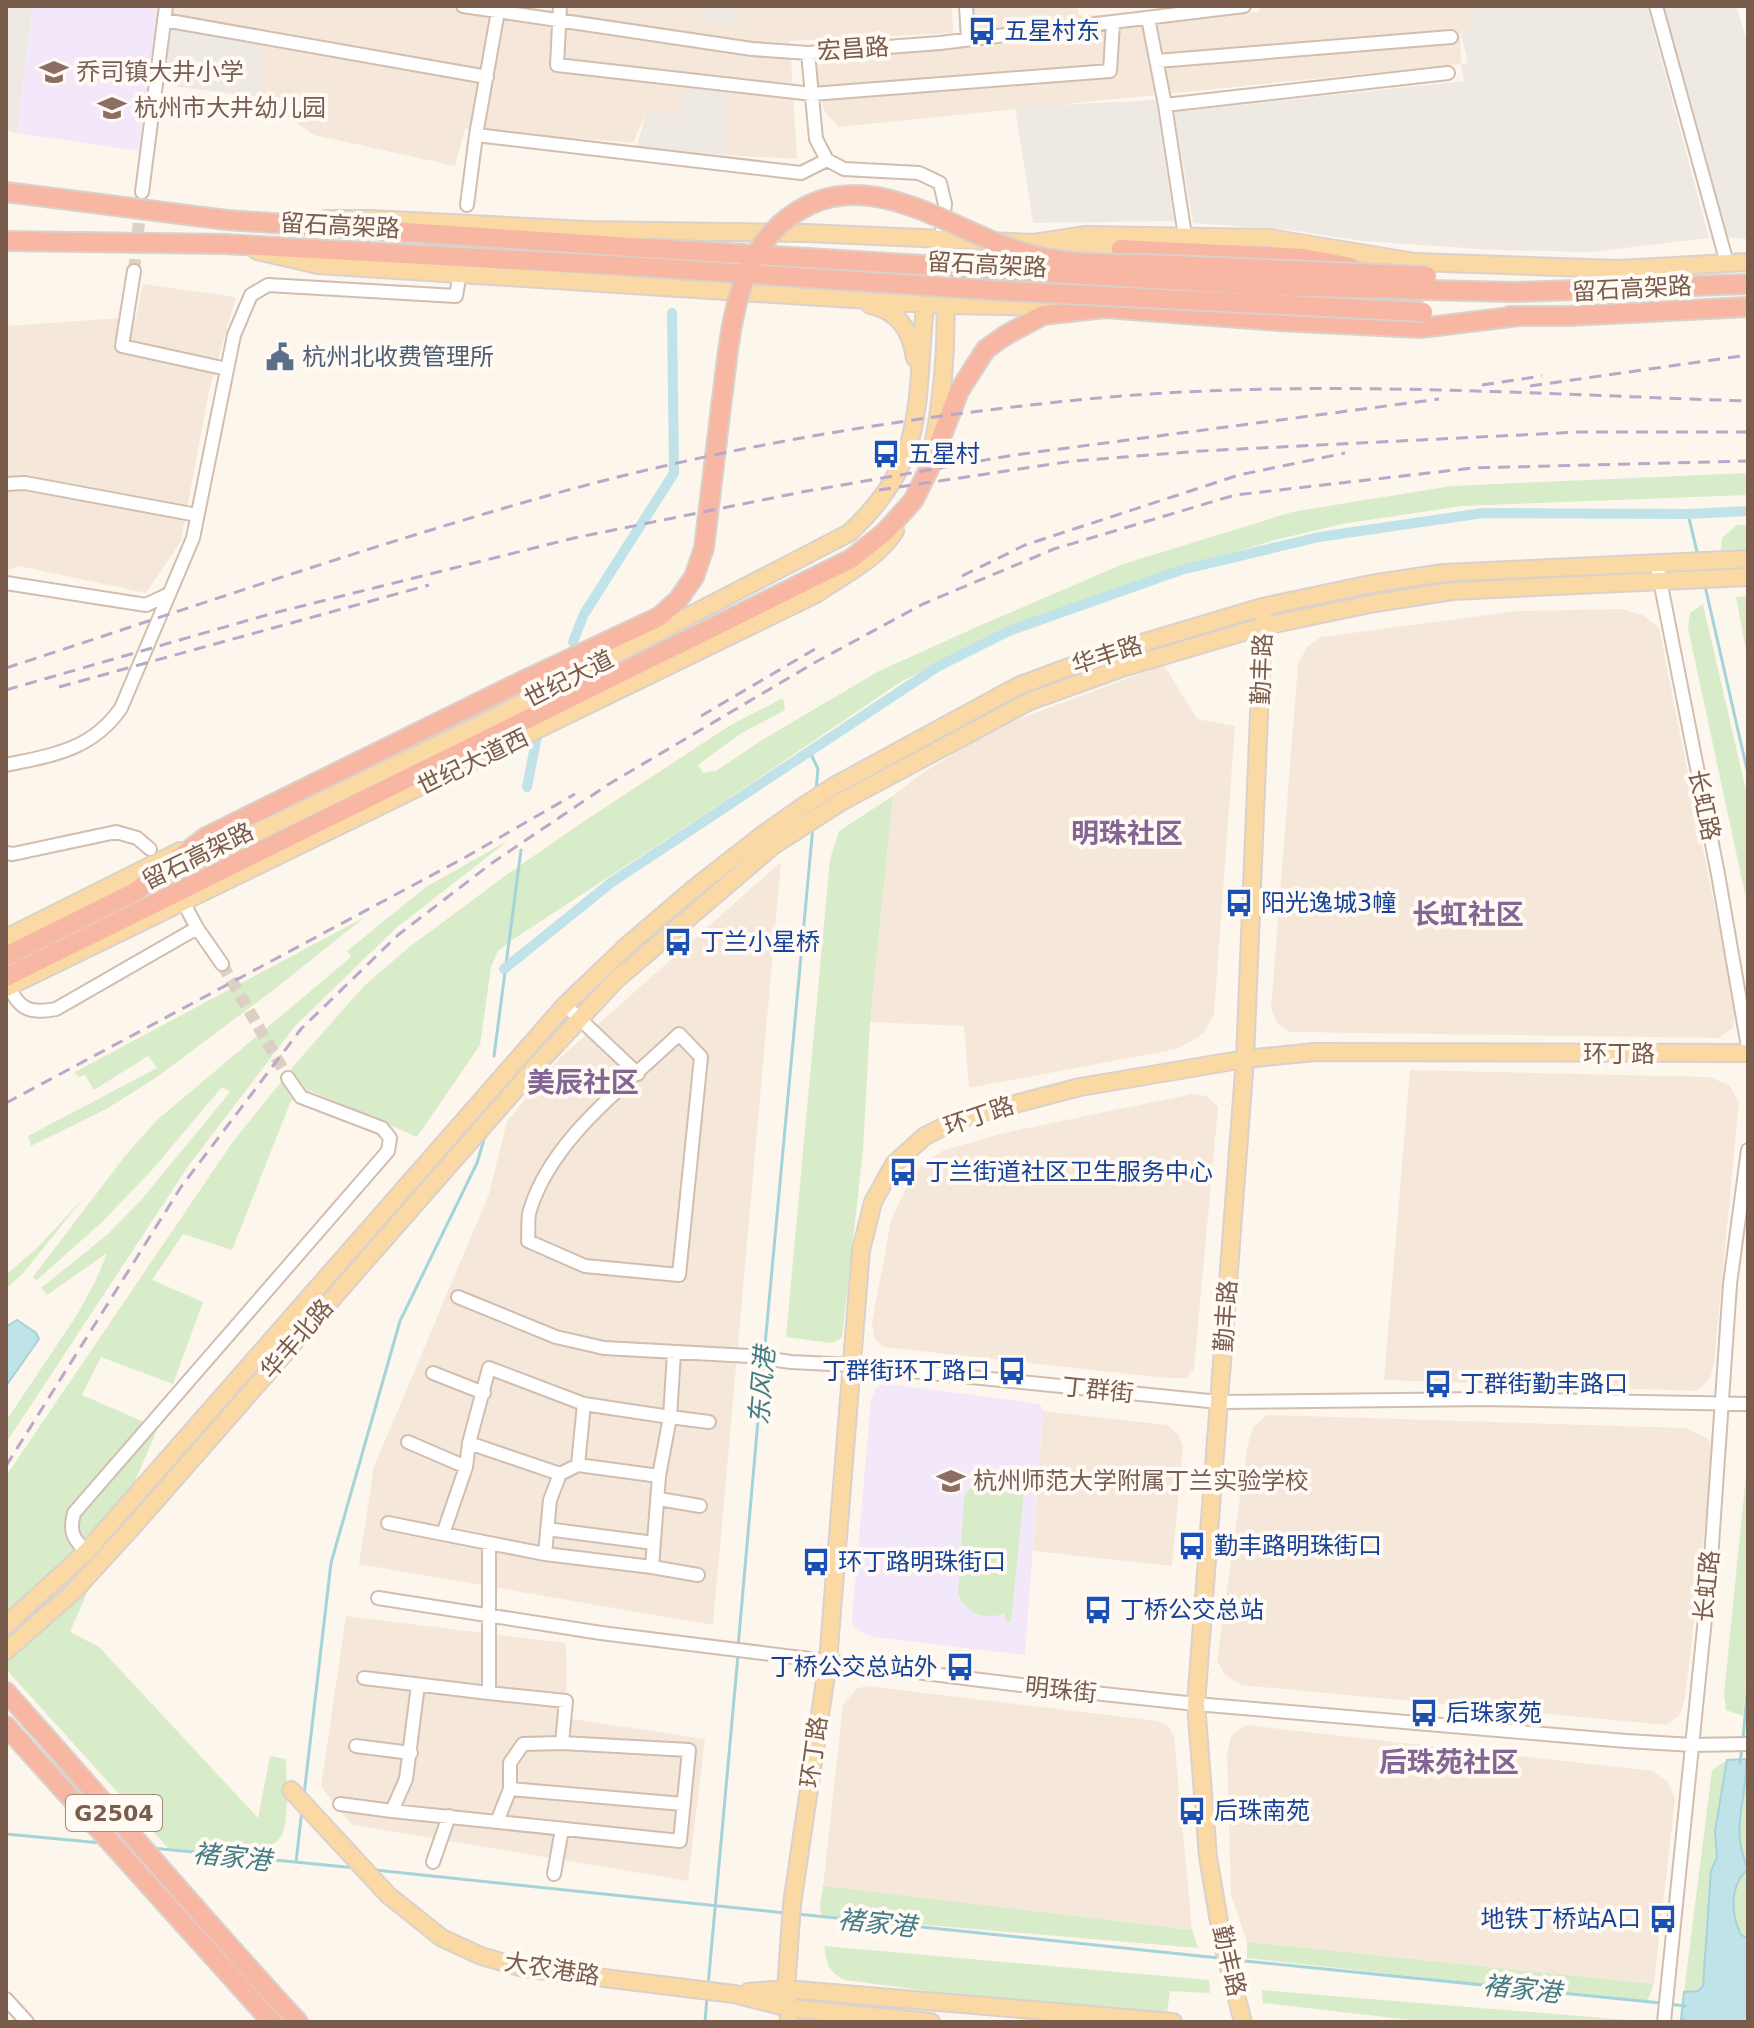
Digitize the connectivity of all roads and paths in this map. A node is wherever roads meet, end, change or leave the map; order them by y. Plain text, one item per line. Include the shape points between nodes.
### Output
1 (166, 6) edge
2 (463, 6) edge
3 (560, 6) edge
4 (966, 6) edge
5 (1244, 6) edge
6 (1656, 6) edge
7 (498, 11) junction
8 (1148, 18) junction
9 (164, 20) junction
10 (558, 20) junction
11 (1113, 23) junction
12 (1451, 37) dead end
13 (968, 39) junction
14 (808, 53) junction
15 (1157, 61) junction
16 (1448, 73) dead end
17 (487, 77) junction
18 (812, 94) junction
19 (1165, 105) junction
20 (476, 135) junction
21 (827, 160) junction
22 (6, 192) edge
23 (142, 192) tunnel mouth
24 (467, 205) dead end
25 (227, 220) junction
26 (1185, 236) junction
27 (941, 240) junction
28 (6, 241) edge
29 (1034, 243) junction
30 (224, 244) junction
31 (1121, 249) joint
32 (1748, 262) edge
33 (1727, 263) junction
34 (134, 271) tunnel mouth
35 (1385, 274) junction
36 (1427, 283) junction
37 (458, 284) dead end
38 (1748, 284) edge
39 (840, 298) junction
40 (925, 303) junction
41 (947, 305) junction
42 (1748, 307) edge
43 (1105, 308) junction
44 (1519, 316) junction
45 (227, 369) junction
46 (920, 388) junction
47 (929, 469) junction
48 (6, 484) edge
49 (197, 515) junction
50 (1748, 559) edge
51 (1657, 565) junction
52 (1748, 577) edge
53 (1659, 582) junction
54 (6, 583) edge
55 (169, 594) junction
56 (1262, 607) junction
57 (1264, 626) junction
58 (6, 765) edge
59 (838, 794) junction
60 (306, 808) junction
61 (250, 816) junction
62 (206, 837) junction
63 (150, 849) dead end
64 (6, 853) edge
65 (135, 892) junction
66 (187, 909) dead end
67 (197, 928) junction
68 (6, 938) edge
69 (6, 956) edge
70 (222, 964) tunnel mouth
71 (7, 985) edge
72 (565, 1005) junction
73 (580, 1019) junction
74 (1748, 1047) edge
75 (1748, 1053) edge
76 (1245, 1059) junction
77 (638, 1074) junction
78 (288, 1078) tunnel mouth
79 (1748, 1150) edge
80 (458, 1297) dead end
81 (674, 1352) junction
82 (852, 1365) junction
83 (433, 1373) dead end
84 (484, 1393) junction
85 (1219, 1402) junction
86 (584, 1404) junction
87 (1723, 1404) junction
88 (1748, 1404) edge
89 (670, 1417) junction
90 (709, 1422) dead end
91 (408, 1442) dead end
92 (469, 1443) junction
93 (578, 1465) junction
94 (466, 1467) junction
95 (560, 1474) junction
96 (659, 1476) junction
97 (659, 1499) junction
98 (700, 1506) dead end
99 (388, 1523) dead end
100 (547, 1529) junction
101 (443, 1534) junction
102 (489, 1543) junction
103 (654, 1543) junction
104 (86, 1552) junction
105 (545, 1554) junction
106 (652, 1567) junction
107 (698, 1575) dead end
108 (378, 1598) dead end
109 (489, 1615) junction
110 (6, 1625) edge
111 (6, 1651) edge
112 (828, 1661) junction
113 (364, 1678) dead end
114 (418, 1685) junction
115 (6, 1692) edge
116 (489, 1693) junction
117 (1196, 1704) junction
118 (6, 1726) edge
119 (562, 1743) junction
120 (1742, 1744) edge
121 (1693, 1745) junction
122 (356, 1746) dead end
123 (411, 1753) junction
124 (510, 1789) junction
125 (293, 1793) dead end
126 (340, 1804) dead end
127 (683, 1804) junction
128 (392, 1811) junction
129 (449, 1816) junction
130 (497, 1822) junction
131 (562, 1829) junction
132 (433, 1862) dead end
133 (554, 1874) dead end
134 (786, 1989) junction
135 (734, 1994) junction
136 (6, 1999) edge
137 (1665, 2010) edge
138 (789, 2015) edge
139 (27, 2022) edge
140 (272, 2022) edge
141 (298, 2022) edge
142 (931, 2022) edge
143 (1173, 2022) edge
144 (1243, 2022) edge

1 - 9 street
2 - 7 street, 宏昌路
3 - 10 street
4 - 13 street
5 - 8 street, 宏昌路
6 - 33 street
7 - 10 street, 宏昌路
7 - 17 street
8 - 11 street, 宏昌路
8 - 15 street
9 - 17 street
9 - 23 street
10 - 14 street, 宏昌路
10 - 18 street via 557,65
11 - 13 street, 宏昌路
11 - 18 street via 1110,71
12 - 15 street
13 - 14 street, 宏昌路
14 - 18 street
15 - 19 street
16 - 19 street
17 - 20 street
18 - 21 street via 816,139
19 - 26 street
20 - 21 street via 801,173
20 - 24 street
21 - 27 street via 844,169 919,173 940,183 945,204
22 - 25 highway, 留石高架路
25 - 27 main road via 371,219
25 - 36 highway, 留石高架路, bridge via 1267,286
26 - 29 main road via 1086,235
26 - 33 main road via 1269,238 1415,262 1619,269
27 - 29 main road
27 - 40 main road
27 - 41 main road
28 - 30 highway, 留石高架路
29 - 31 main road
30 - 39 main road via 318,265
30 - 44 highway, 留石高架路, bridge
31 - 35 highway, bridge via 1303,258
32 - 33 main road
34 - 45 street via 122,346
35 - 36 highway, bridge
35 - 61 highway, 留石高架路, bridge via 1068,261 1004,247 885,199 841,197 807,205 762,246 736,302 704,548 694,577 678,600 659,617
36 - 38 highway, 留石高架路 via 1551,291
37 - 45 street via 456,296 268,285 251,295
39 - 40 main road
39 - 46 main road via 878,306 907,328
40 - 41 main road
40 - 46 main road
41 - 43 main road
41 - 47 main road via 943,394
42 - 44 highway, 留石高架路
43 - 44 highway, 留石高架路 via 1420,328
43 - 47 highway, 留石高架路 via 1043,315 986,349 959,391
45 - 49 street
46 - 60 main road, 世纪大道 via 913,436 897,479 875,510 849,533 485,722
47 - 71 highway, 留石高架路 via 913,501 851,559
48 - 49 street via 25,483
49 - 55 street
50 - 51 main road, 华丰路
51 - 53 street, 长虹路
51 - 56 main road, 华丰路 via 1443,573
52 - 53 main road, 华丰路
53 - 57 main road, 华丰路 via 1452,591
53 - 74 street, 长虹路
54 - 55 street via 146,605
55 - 58 street via 109,726 88,743
56 - 57 main road, 勤丰路
56 - 59 main road, 华丰路 via 1018,686
57 - 59 main road, 华丰路 via 1030,701
57 - 76 main road, 勤丰路
59 - 72 main road, 华丰路 via 805,805 765,833 630,943
59 - 73 main road, 华丰路 via 616,980
60 - 61 main road
60 - 65 main road, 世纪大道
61 - 62 highway, 留石高架路
62 - 65 highway, 留石高架路
62 - 68 main road
63 - 64 street via 137,838 116,832
65 - 69 highway, 留石高架路
66 - 67 street
67 - 70 street
67 - 71 street via 56,1009 26,1009
72 - 73 street
72 - 104 main road, 华丰北路
73 - 77 street
73 - 111 main road, 华丰北路 via 137,1522 74,1591
75 - 76 main road, 环丁路 via 1315,1052
76 - 82 main road, 环丁路 via 1080,1087 961,1118 925,1136 894,1164 873,1202 861,1250
76 - 85 main road, 勤丰路
77 - 77 street via 575,1133 548,1170 529,1212 528,1241 585,1266 679,1275 701,1057 679,1034
78 - 104 street via 301,1097 382,1128 390,1138 388,1151 74,1513 73,1538
79 - 87 street, 长虹路 via 1730,1284
80 - 81 street, 丁群街 via 556,1337 604,1348
81 - 82 street, 丁群街
81 - 89 street
82 - 85 street, 丁群街
82 - 112 main road, 环丁路
83 - 84 street
84 - 86 street via 489,1368
84 - 92 street
85 - 87 street, 丁群街 via 1486,1399
85 - 117 main road, 勤丰路
86 - 89 street
86 - 93 street
87 - 88 street, 丁群街
87 - 121 street, 长虹路
89 - 90 street
89 - 96 street
91 - 94 street
92 - 94 street
92 - 95 street
93 - 95 street
93 - 96 street
94 - 101 street
95 - 100 street
96 - 97 street
97 - 98 street
97 - 103 street
99 - 101 street
100 - 103 street
100 - 105 street
101 - 102 street
102 - 105 street
102 - 109 street
103 - 106 street
104 - 110 main road, 华丰北路
105 - 106 street
106 - 107 street
108 - 109 street, 明珠街
109 - 112 street, 明珠街
109 - 116 street
112 - 117 street, 明珠街
112 - 134 main road, 环丁路 via 792,1904
113 - 114 street
114 - 116 street
114 - 123 street
115 - 141 highway, G2504
116 - 119 street via 566,1701
117 - 121 street, 明珠街
117 - 144 main road, 勤丰路 via 1208,1857
118 - 140 highway, G2504
119 - 124 street via 523,1744 510,1763
119 - 127 street via 689,1750
120 - 121 street, 明珠街
121 - 137 street, 长虹路
122 - 123 street
123 - 128 street
124 - 127 street
124 - 130 street
125 - 135 main road, 大农港路 via 388,1895 442,1938 481,1956 523,1968
126 - 128 street
127 - 131 street via 680,1841
128 - 129 street
129 - 130 street
129 - 132 street
130 - 131 street
131 - 133 street
134 - 135 main road, 大农港路
134 - 138 main road, 环丁路
134 - 143 main road, 大农港路
135 - 138 main road, 大农港路
136 - 139 street
138 - 142 main road, 大农港路

